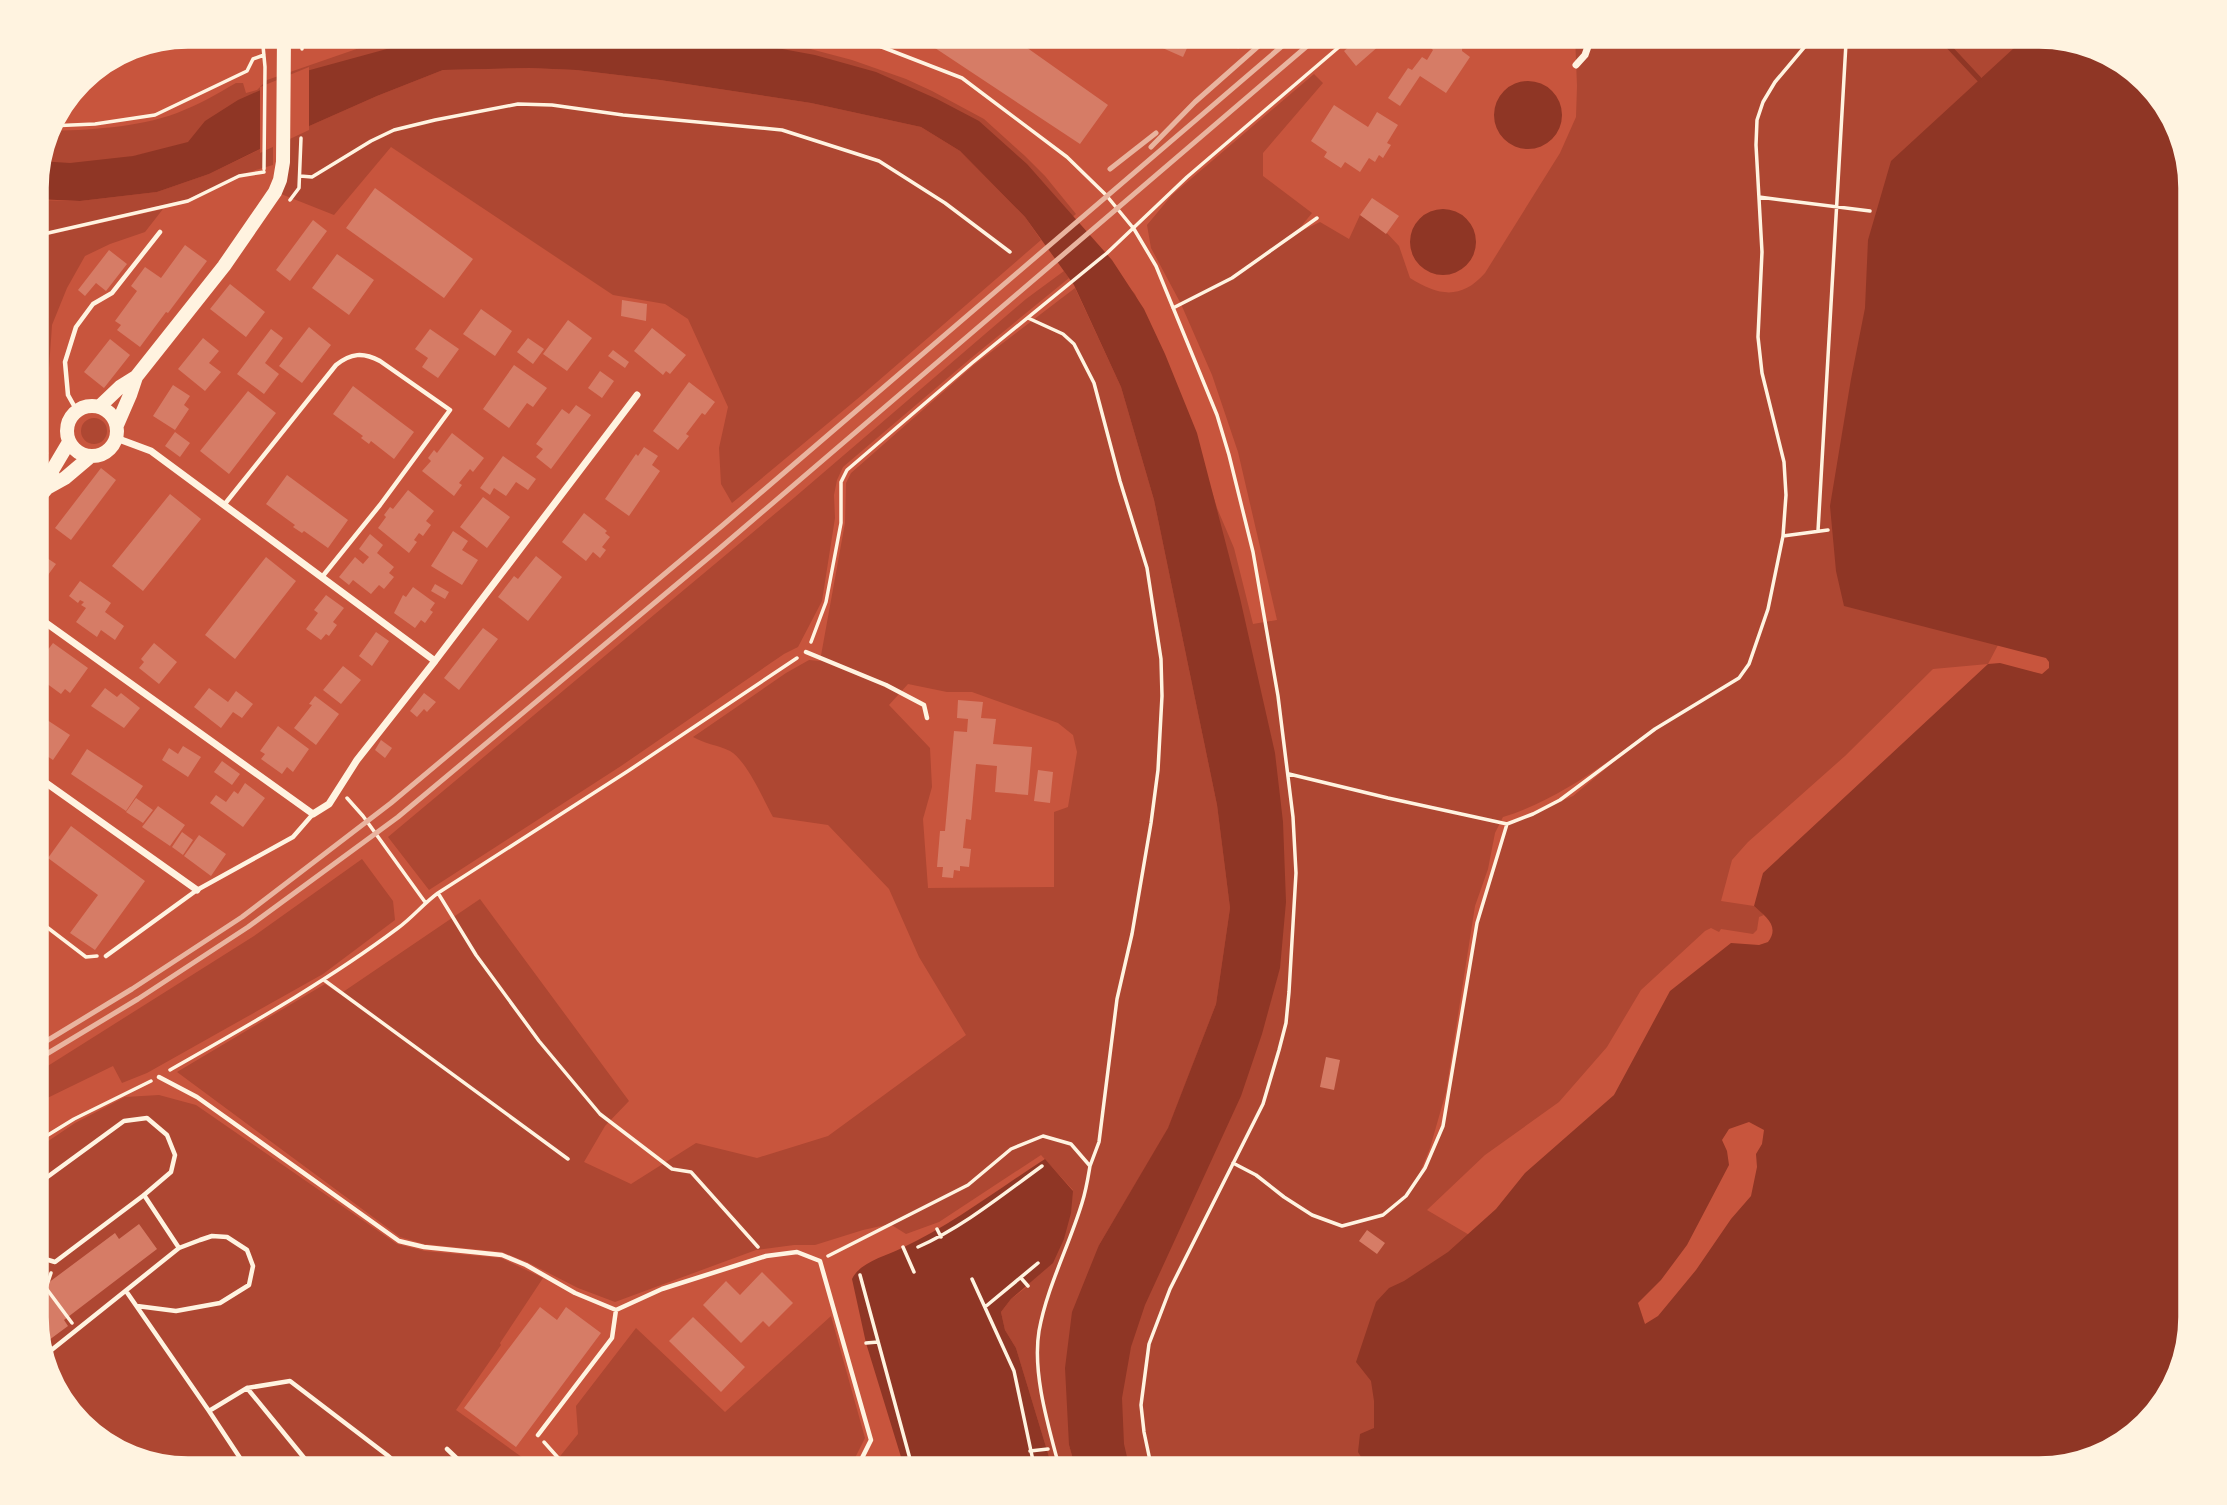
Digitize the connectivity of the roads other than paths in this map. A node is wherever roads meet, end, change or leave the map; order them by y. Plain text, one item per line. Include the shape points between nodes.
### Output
1 (1588, 47) edge
2 (285, 48) edge
3 (1576, 65) dead end
4 (160, 232) dead end
5 (135, 377) junction
6 (637, 395) dead end
7 (99, 407) junction
8 (77, 411) junction
9 (116, 431) junction
10 (69, 442) junction
11 (91, 456) junction
12 (48, 485) edge
13 (48, 487) edge
14 (224, 506) junction
15 (321, 578) junction
16 (48, 624) edge
17 (806, 652) road end
18 (435, 661) junction
19 (927, 718) dead end
20 (48, 784) edge
21 (313, 814) junction
22 (197, 890) junction
23 (106, 956) road end
24 (159, 1077) road end
25 (48, 1177) edge
26 (144, 1195) junction
27 (180, 1248) junction
28 (48, 1260) edge
29 (126, 1291) junction
30 (137, 1306) junction
31 (616, 1310) junction
32 (51, 1350) edge
33 (247, 1388) junction
34 (209, 1411) junction
35 (538, 1435) road end
36 (447, 1450) dead end
37 (240, 1458) edge
38 (304, 1458) edge
39 (390, 1458) edge
40 (456, 1458) edge
41 (862, 1458) edge

1 - 3 street
2 - 5 main road via 283,162 275,192 224,266
4 - 8 lane via 112,293 93,304 76,327 65,362 68,395
5 - 7 main road
5 - 9 main road
6 - 18 street
7 - 8 main road via 90,405
7 - 9 main road via 110,413
8 - 10 main road via 67,426
9 - 11 main road via 108,451
9 - 14 street via 151,451
10 - 11 main road via 78,452
10 - 12 main road
11 - 13 main road
14 - 15 street
14 - 15 lane via 336,365 351,355 370,355 450,410
15 - 18 street
16 - 21 street
17 - 19 lane via 924,705
18 - 21 street via 329,803
20 - 22 street
21 - 22 lane via 293,837
22 - 23 lane
24 - 31 lane via 197,1097 399,1241 502,1255
25 - 26 lane via 124,1121 147,1118 167,1135 175,1155 171,1172
26 - 27 lane
26 - 28 lane via 55,1262
27 - 29 lane
27 - 30 lane via 212,1236 227,1237 247,1250 253,1266 248,1285 220,1303 176,1311
29 - 30 lane
29 - 32 lane
30 - 34 lane
31 - 35 lane via 612,1338
31 - 41 lane via 662,1289 766,1256 797,1252 821,1261 871,1440
33 - 34 lane
33 - 38 lane
33 - 39 lane via 290,1381
34 - 37 lane
36 - 40 lane

